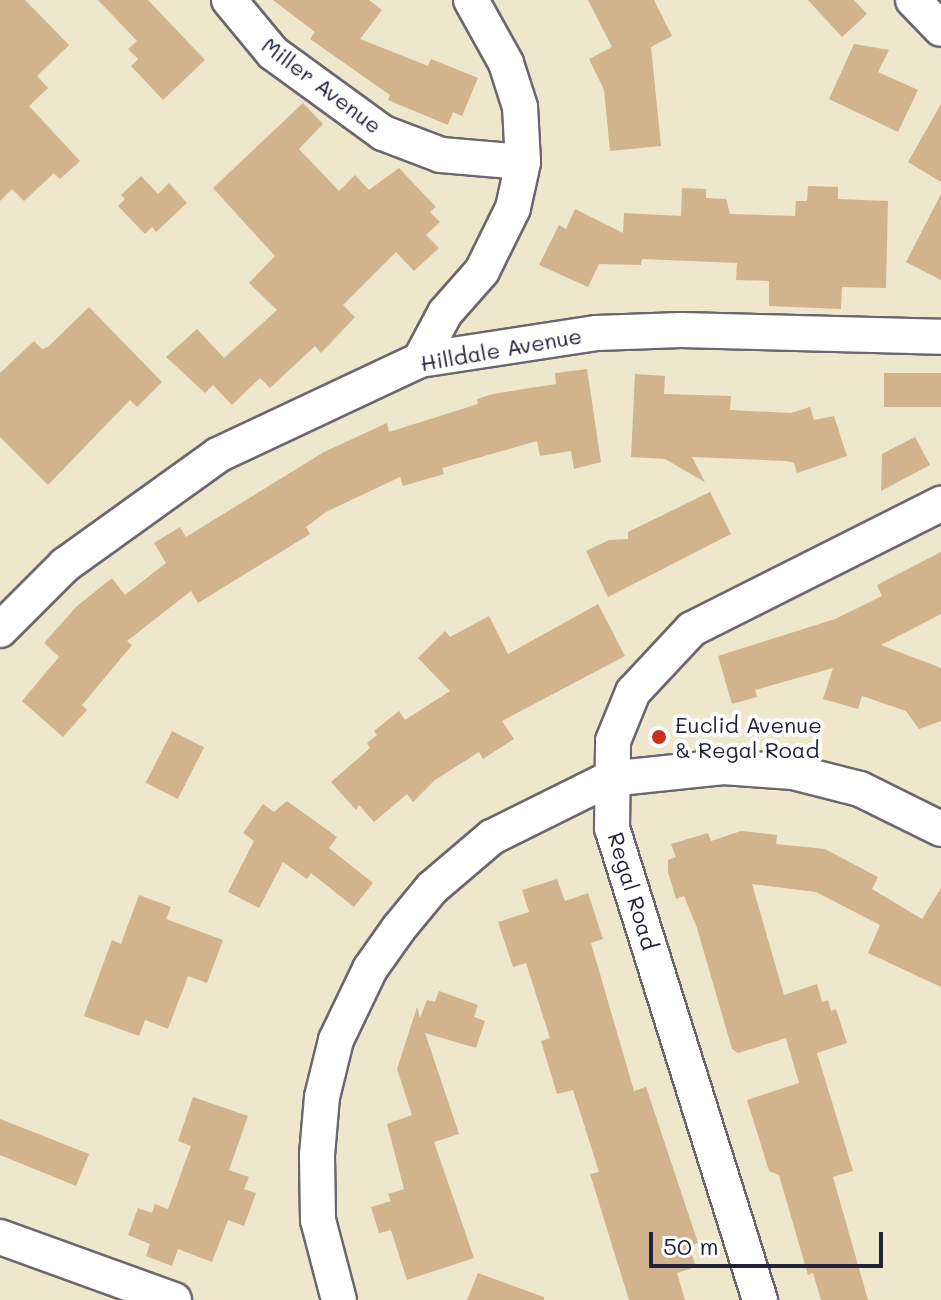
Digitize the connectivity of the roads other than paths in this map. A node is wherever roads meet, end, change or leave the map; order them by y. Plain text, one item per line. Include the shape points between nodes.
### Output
1 (229, 0) edge
2 (471, 0) edge
3 (913, 0) edge
4 (941, 29) edge
5 (523, 162) junction
6 (941, 337) edge
7 (420, 360) junction
8 (941, 504) edge
9 (0, 630) edge
10 (609, 779) junction
11 (941, 829) edge
12 (0, 1237) edge
13 (174, 1300) edge
14 (339, 1300) edge
15 (760, 1300) edge

1 - 5 street, Miller Avenue via 273,53 383,133 441,155
2 - 5 street via 506,63 520,107
3 - 4 street
5 - 7 street via 513,208 490,257 445,313
6 - 7 street, Hilldale Avenue via 597,333
7 - 9 street, Hilldale Avenue via 218,455 65,565
8 - 10 street, Regal Road via 692,629 656,663 621,713
10 - 11 street via 698,767 793,772 860,789
10 - 14 street via 492,837 432,888 370,969 336,1040 320,1112 318,1220
10 - 15 street, Regal Road via 612,829
12 - 13 street

